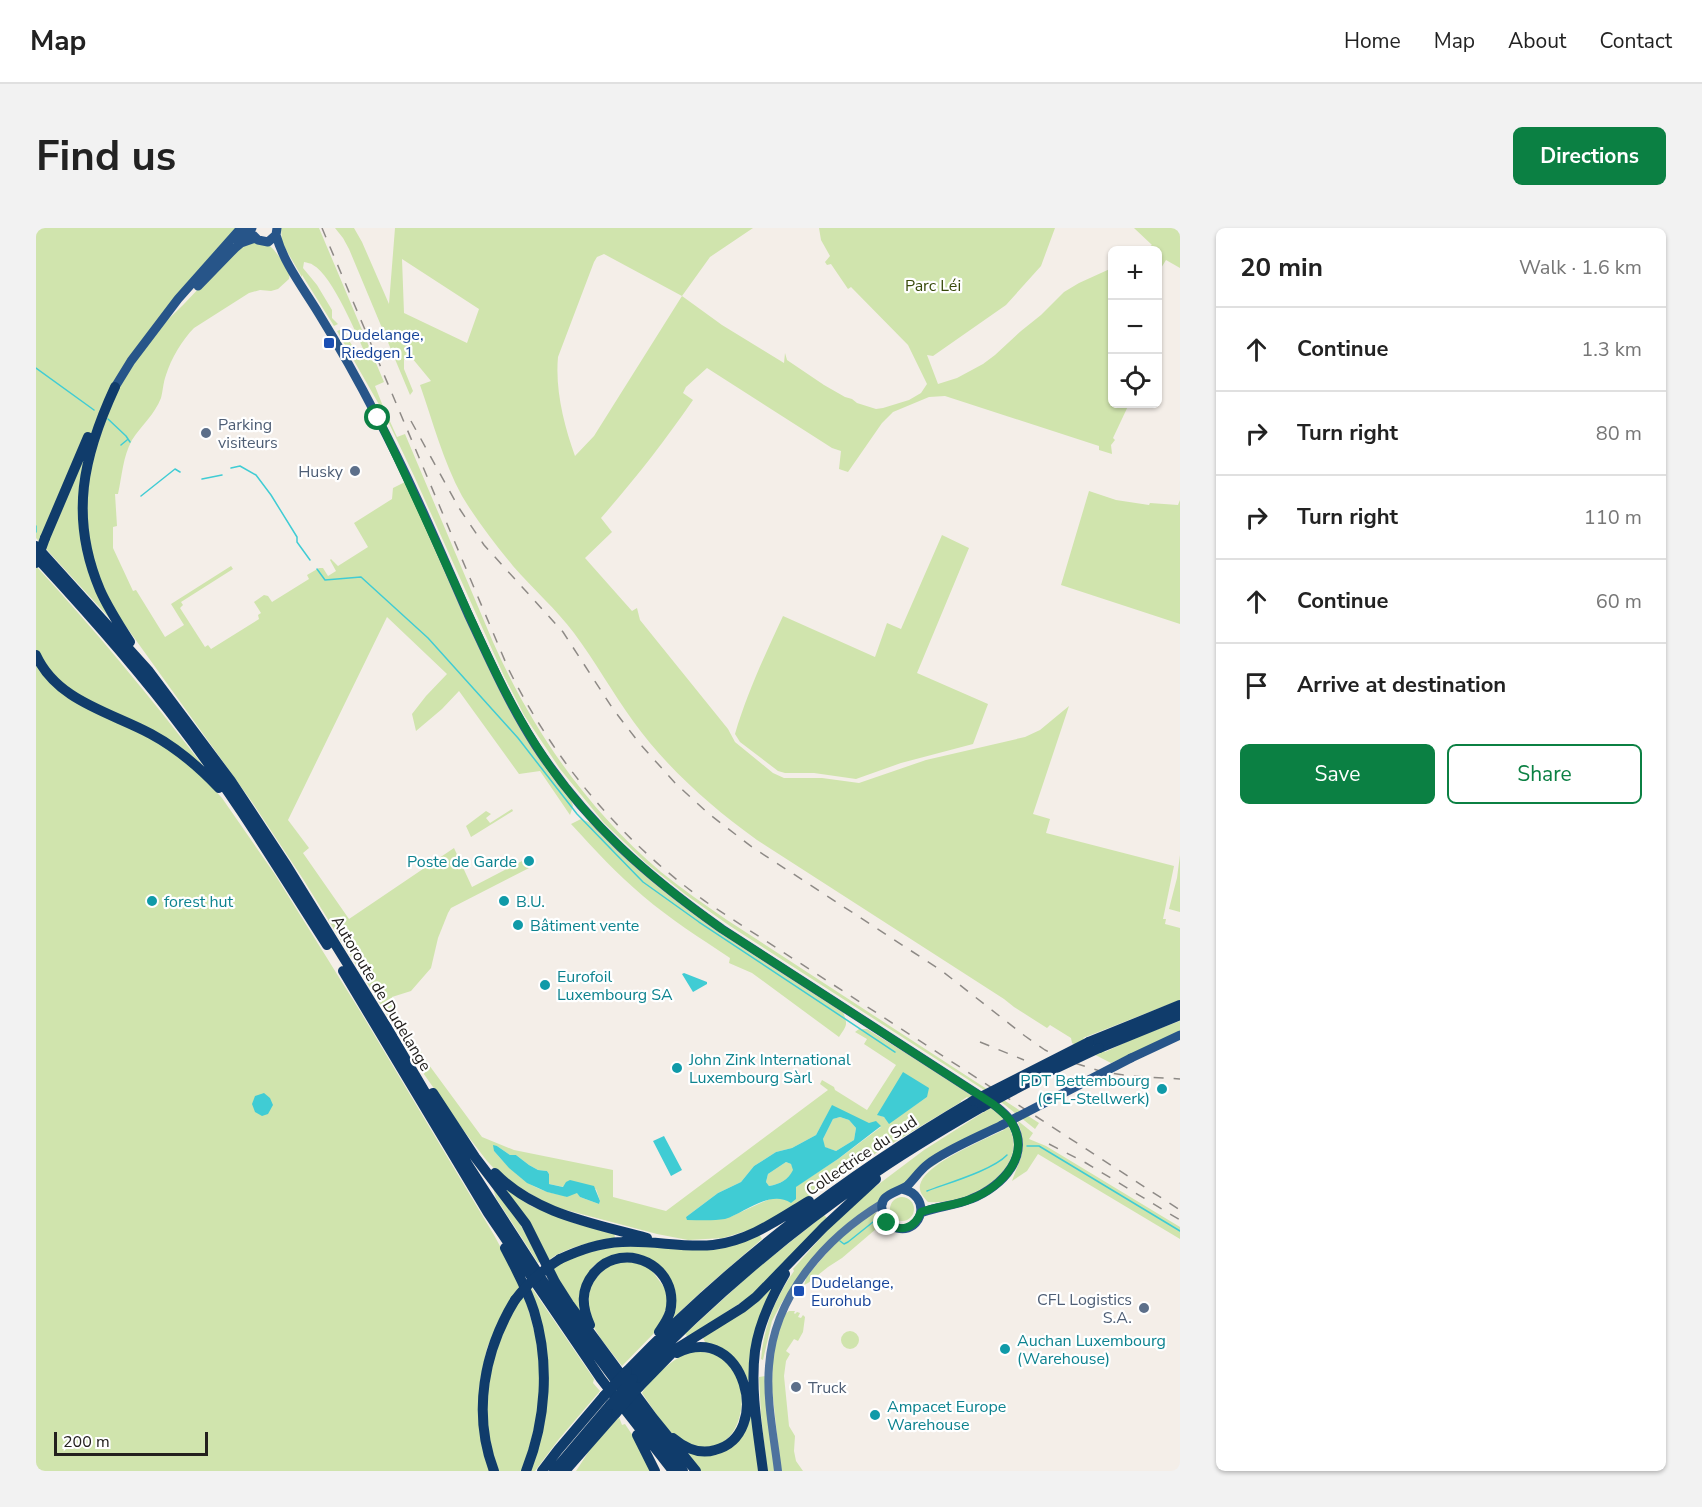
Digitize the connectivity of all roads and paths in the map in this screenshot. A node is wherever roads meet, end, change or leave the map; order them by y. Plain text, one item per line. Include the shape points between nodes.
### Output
1 (242, 228) edge
2 (252, 228) edge
3 (274, 235) edge
4 (255, 238) junction
5 (186, 290) junction
6 (143, 344) junction
7 (115, 387) junction
8 (36, 546) edge
9 (36, 557) edge
10 (36, 563) edge
11 (36, 655) edge
12 (148, 670) junction
13 (247, 821) junction
14 (1180, 1005) edge
15 (1180, 1015) edge
16 (386, 1026) junction
17 (1180, 1035) edge
18 (1094, 1045) junction
19 (977, 1104) junction
20 (461, 1135) junction
21 (901, 1156) junction
22 (919, 1174) junction
23 (851, 1178) junction
24 (902, 1189) junction
25 (917, 1198) junction
26 (883, 1203) junction
27 (945, 1205) junction
28 (870, 1211) junction
29 (921, 1212) junction
30 (488, 1213) junction
31 (883, 1214) junction
32 (670, 1244) junction
33 (802, 1250) junction
34 (598, 1342) junction
35 (646, 1352) junction
36 (662, 1363) junction
37 (601, 1379) junction
38 (633, 1379) junction
39 (610, 1404) junction
40 (653, 1418) junction
41 (587, 1445) junction
42 (494, 1471) edge
43 (526, 1471) edge
44 (542, 1471) edge
45 (554, 1471) edge
46 (565, 1471) edge
47 (572, 1471) edge
48 (656, 1471) edge
49 (673, 1471) edge
50 (683, 1471) edge
51 (696, 1471) edge
52 (763, 1471) edge
53 (778, 1471) edge

1 - 5 main road
2 - 4 main road
2 - 5 main road
3 - 4 main road via 261,242
3 - 27 main road via 378,418 498,679 555,773 583,809 628,856 681,901 993,1104 1012,1122 1017,1152 1009,1172 979,1196
4 - 6 main road via 235,248
5 - 6 main road
6 - 7 main road
7 - 10 highway, bridge via 82,449
7 - 12 highway via 89,452 84,474 83,523 90,564 107,605
8 - 12 highway, Autoroute de Dudelange
9 - 13 highway, Autoroute de Dudelange via 160,699
11 - 13 highway via 57,684 71,695 178,751 225,794
12 - 16 highway, Autoroute de Dudelange via 237,790
13 - 30 highway, Autoroute de Dudelange via 333,953
14 - 18 highway, Collectrice du Sud
15 - 18 highway, Collectrice du Sud
16 - 20 highway
16 - 50 highway, Autoroute de Dudelange via 468,1165 552,1295
17 - 22 main road, bridge via 934,1160
18 - 19 highway, Collectrice du Sud, bridge
19 - 21 highway, Collectrice du Sud
19 - 23 highway, Collectrice du Sud via 891,1150
20 - 32 highway via 500,1179 530,1201
20 - 34 highway via 516,1210 569,1304
21 - 33 highway
21 - 38 highway, Collectrice du Sud via 750,1268
22 - 24 main road
22 - 25 main road
23 - 32 highway via 771,1225 735,1240 716,1245
23 - 35 highway, Collectrice du Sud via 750,1256
24 - 25 main road
24 - 26 main road via 891,1193
25 - 27 main road via 927,1204
25 - 29 main road
26 - 28 main road
26 - 31 main road
27 - 29 main road
28 - 31 main road
28 - 53 main road via 820,1254 794,1289 777,1324 768,1369
29 - 31 main road via 915,1223 904,1228 887,1223
30 - 37 highway, Autoroute de Dudelange
30 - 43 highway via 523,1282 534,1312 543,1358 541,1424
32 - 42 highway, bridge via 603,1244 577,1251 540,1273 515,1299 497,1333 485,1377 483,1422
33 - 36 highway via 756,1297 676,1349
33 - 52 highway via 770,1301 755,1352 754,1384
34 - 35 highway via 583,1309 585,1288 604,1264 633,1257 658,1270 669,1287 671,1300 666,1323
34 - 40 highway
35 - 38 highway, Collectrice du Sud
36 - 38 highway
36 - 40 highway via 699,1346 716,1350 739,1372 747,1404 742,1426 730,1442 707,1452 680,1444
37 - 48 highway
37 - 49 highway, Autoroute de Dudelange
38 - 39 highway, Collectrice du Sud, bridge
39 - 41 highway
39 - 44 highway via 558,1450
39 - 45 highway
40 - 51 highway
41 - 46 highway
41 - 47 highway

